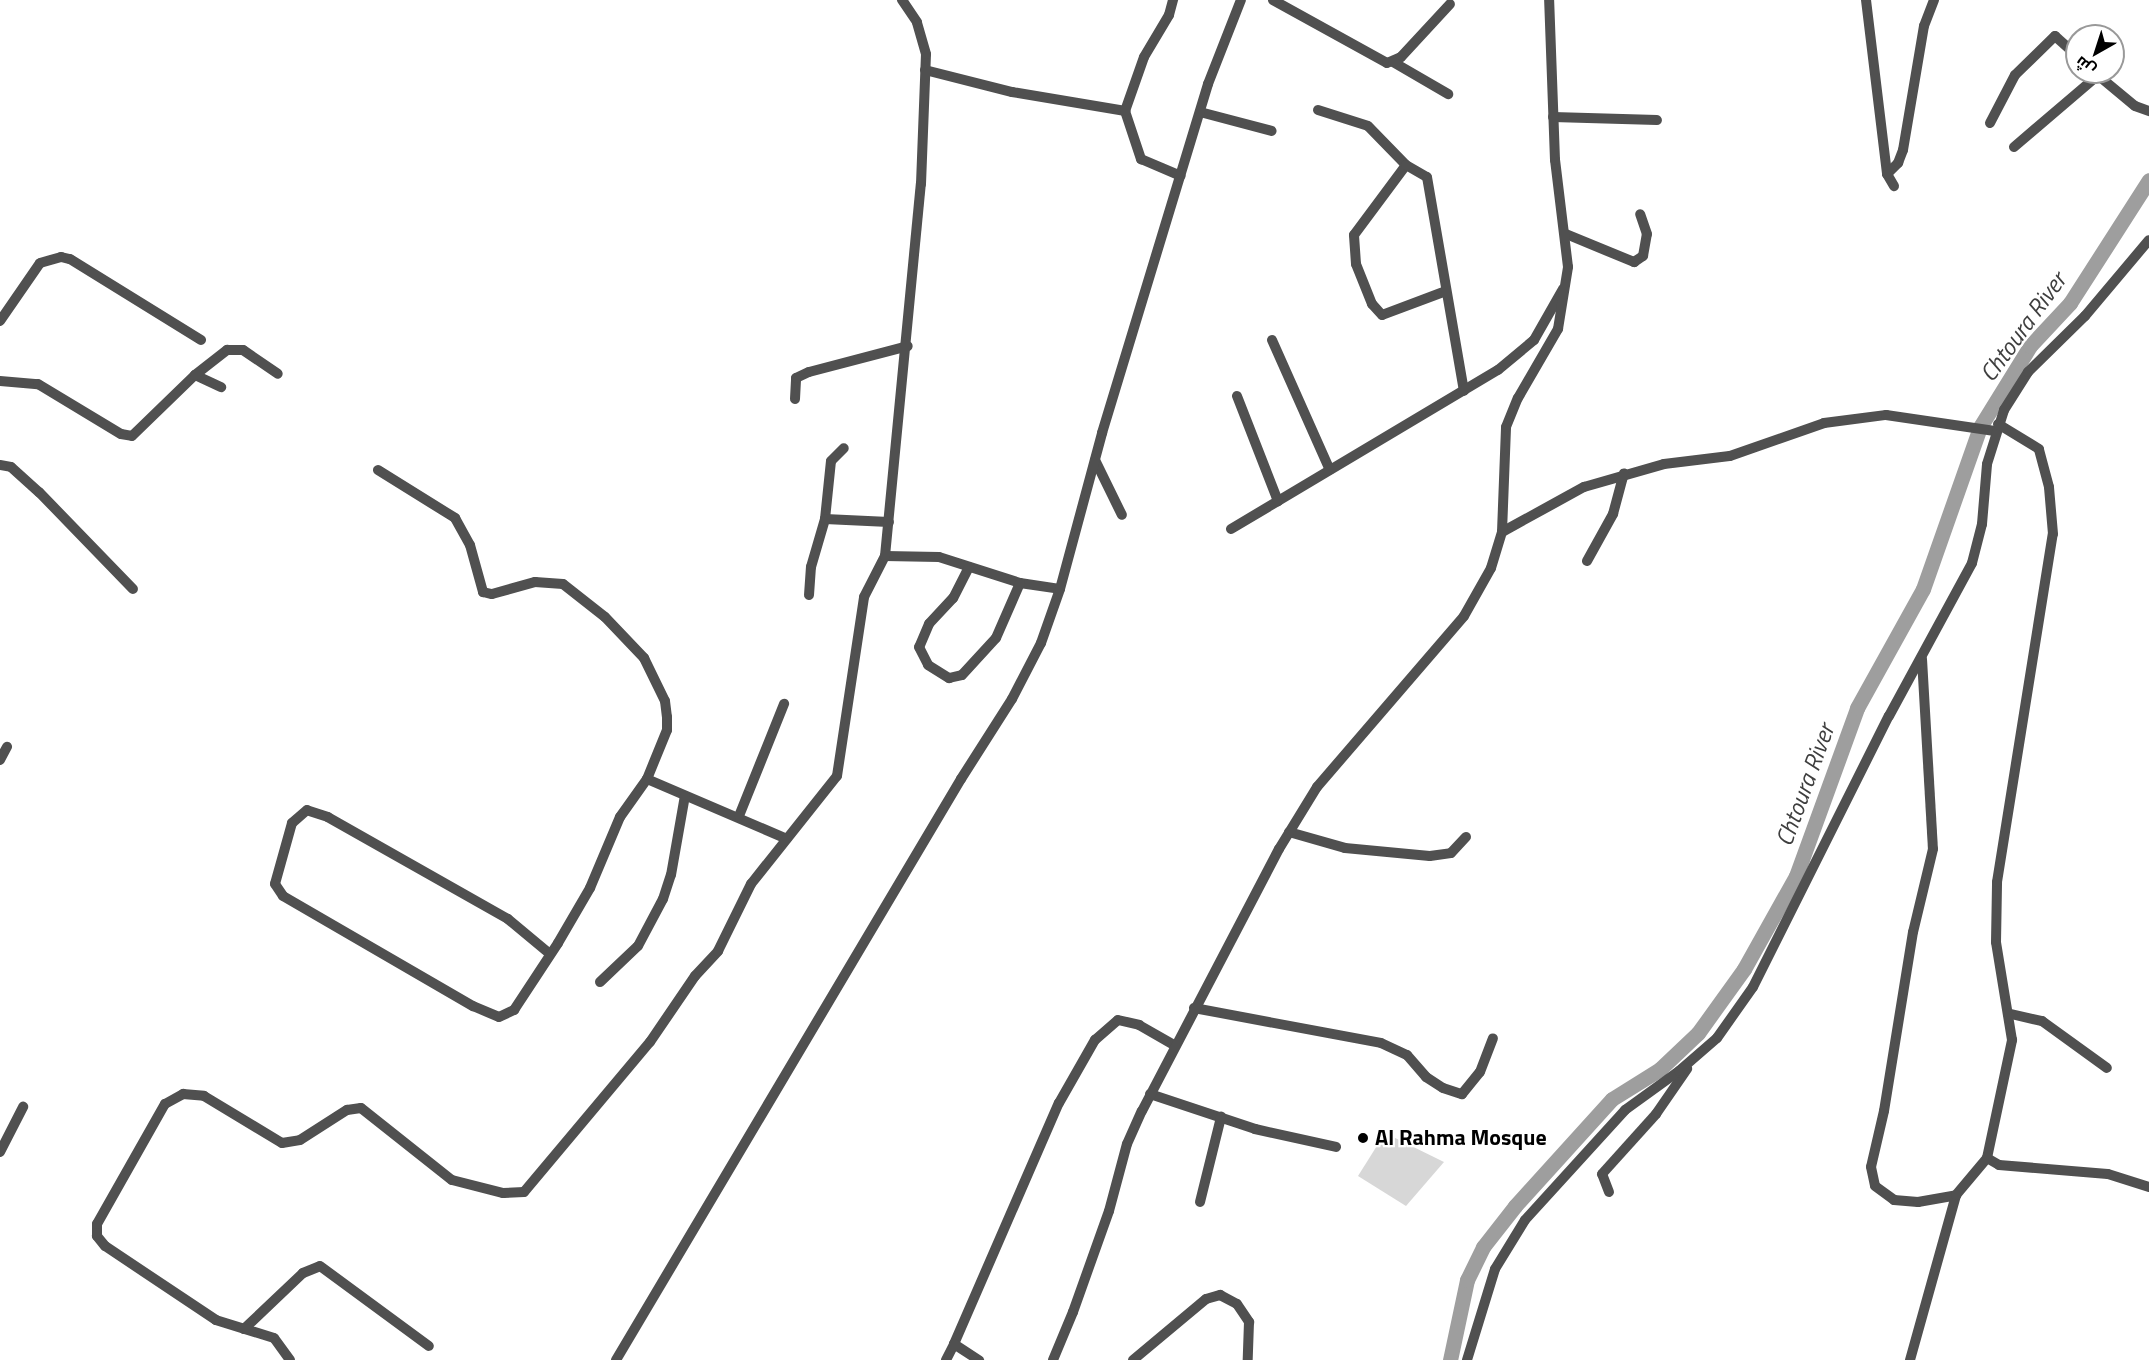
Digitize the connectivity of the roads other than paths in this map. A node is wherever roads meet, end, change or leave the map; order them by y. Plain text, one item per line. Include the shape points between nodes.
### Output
1 (902, 0) edge
2 (1173, 0) edge
3 (1241, 0) edge
4 (1273, 0) edge
5 (1549, 0) edge
6 (1866, 0) edge
7 (1934, 0) edge
8 (1450, 4) dead end
9 (2065, 45) edge
10 (1393, 62) junction
11 (925, 70) junction
12 (2084, 84) edge
13 (2108, 84) edge
14 (1448, 94) dead end
15 (1318, 110) dead end
16 (1125, 111) junction
17 (2149, 111) edge
18 (1200, 112) junction
19 (1553, 117) junction
20 (1657, 120) dead end
21 (1990, 123) dead end
22 (1272, 131) dead end
23 (2014, 147) dead end
24 (1406, 165) junction
25 (1887, 174) junction
26 (1180, 177) junction
27 (1894, 186) dead end
28 (1640, 214) dead end
29 (1566, 234) junction
30 (2149, 240) edge
31 (1566, 284) junction
32 (1446, 291) junction
33 (0, 321) edge
34 (201, 340) dead end
35 (1272, 340) dead end
36 (908, 346) junction
37 (278, 374) dead end
38 (195, 375) junction
39 (0, 381) edge
40 (221, 387) dead end
41 (1464, 391) junction
42 (1237, 396) dead end
43 (795, 399) dead end
44 (1997, 428) junction
45 (844, 448) dead end
46 (1095, 460) junction
47 (0, 465) edge
48 (378, 470) dead end
49 (1330, 470) junction
50 (1624, 474) junction
51 (1278, 501) junction
52 (1122, 515) dead end
53 (825, 519) junction
54 (889, 522) junction
55 (1231, 529) dead end
56 (1502, 532) junction
57 (885, 556) junction
58 (1587, 561) dead end
59 (969, 567) junction
60 (1020, 582) junction
61 (134, 589) dead end
62 (1060, 589) junction
63 (809, 595) dead end
64 (1922, 657) junction
65 (784, 704) dead end
66 (7, 747) dead end
67 (0, 760) edge
68 (647, 779) junction
69 (685, 796) junction
70 (739, 816) junction
71 (1289, 832) junction
72 (1466, 837) dead end
73 (787, 839) junction
74 (550, 954) junction
75 (600, 982) dead end
76 (1194, 1008) junction
77 (2011, 1014) junction
78 (1493, 1038) dead end
79 (1174, 1045) junction
80 (1694, 1059) junction
81 (2107, 1068) dead end
82 (1150, 1094) junction
83 (23, 1107) dead end
84 (1221, 1117) junction
85 (1336, 1147) dead end
86 (0, 1152) edge
87 (1987, 1158) junction
88 (1999, 1165) junction
89 (1975, 1177) junction
90 (2149, 1187) edge
91 (1609, 1192) dead end
92 (1956, 1195) junction
93 (1200, 1202) dead end
94 (244, 1329) junction
95 (954, 1344) junction
96 (429, 1346) dead end
97 (290, 1360) edge
98 (616, 1360) edge
99 (946, 1360) edge
100 (979, 1360) edge
101 (1053, 1360) edge
102 (1133, 1360) edge
103 (1248, 1360) edge
104 (1467, 1360) edge
105 (1910, 1360) edge

1 - 11 street via 924,38
2 - 16 street via 1169,15 1144,57
3 - 18 street
4 - 10 street via 1377,60
5 - 19 street
6 - 25 street
7 - 25 street via 1924,26 1903,150 1898,163
8 - 10 street via 1427,33
9 - 21 street via 2055,36 2015,75
10 - 14 street
11 - 16 street via 1012,92
11 - 36 street via 921,184
12 - 23 street
13 - 17 street via 2135,106
15 - 24 street via 1368,126
16 - 26 street via 1141,159
18 - 22 street
18 - 26 street
19 - 20 street
19 - 29 street
24 - 32 street via 1427,177
24 - 32 street via 1357,228 1352,241 1356,264 1372,304 1382,315
25 - 27 street
26 - 46 street
28 - 29 street via 1647,234 1643,256 1634,262
29 - 31 street
30 - 44 street via 2085,316 2028,372
31 - 41 street via 1534,340
31 - 56 street via 1558,329 1506,427
32 - 41 street
33 - 34 street via 40,263 61,257
35 - 49 street
36 - 43 street via 796,378
36 - 54 street
37 - 38 street via 251,354 234,348
38 - 39 street via 132,436 121,434 38,384
38 - 40 street
41 - 49 street
42 - 51 street
44 - 50 street via 1870,415 1824,423 1730,456
44 - 64 street via 1987,464 1977,548
44 - 77 street via 2039,449 2049,487 2053,534 1997,882 1996,942
45 - 53 street via 831,461
46 - 52 street
46 - 62 street
47 - 61 street via 11,467 39,492
48 - 68 street via 455,518 470,545 483,592 492,594 535,582 563,584 638,650 658,683 667,717 667,729
49 - 51 street
50 - 56 street via 1584,487
50 - 58 street via 1613,514
51 - 55 street
53 - 54 street
53 - 63 street via 811,567
54 - 57 street
56 - 71 street via 1491,568 1464,616 1336,763
57 - 59 street via 939,557
57 - 73 street via 864,597 837,776
59 - 60 street
59 - 60 street via 953,598 929,624 919,647 928,665 949,678 962,675 996,638
60 - 62 street
62 - 98 street via 1041,643 1012,699
64 - 80 street via 1762,972 1731,1021
64 - 92 street via 1933,849 1913,932 1884,1111 1870,1167 1875,1186 1894,1200 1918,1202
65 - 70 street
66 - 67 street
68 - 69 street
68 - 74 street via 626,807 590,888
69 - 70 street
69 - 75 street via 663,899 638,946
70 - 73 street
71 - 72 street via 1345,848 1430,856 1451,853
71 - 76 street
73 - 94 street via 751,884 718,951 695,976 650,1042 524,1192 503,1193 452,1180 361,1108 347,1110 300,1140 282,1143 204,1096 183,1094 165,1104 97,1224 97,1236 105,1246 188,1303 216,1320
74 - 74 street via 514,1010 507,1016 490,1014 283,896 275,884 292,823 308,810 328,817 507,919
76 - 78 street via 1381,1043 1407,1055 1426,1077 1443,1088 1462,1094 1480,1071
76 - 79 street
77 - 81 street via 2042,1021
77 - 87 street via 2011,1056
79 - 82 street
79 - 95 street via 1139,1025 1118,1020 1095,1040 1059,1103
80 - 91 street via 1656,1113 1602,1174
80 - 104 street via 1625,1110 1526,1221 1495,1269
82 - 84 street
82 - 101 street via 1128,1144 1109,1211
83 - 86 street
84 - 85 street
84 - 93 street
87 - 88 street
87 - 89 street
88 - 89 street
88 - 90 street via 2108,1174
89 - 92 street
92 - 105 street
94 - 96 street via 303,1273 320,1266
94 - 97 street via 274,1338
95 - 99 street
95 - 100 street
102 - 103 street via 1206,1299 1220,1295 1237,1304 1249,1322

